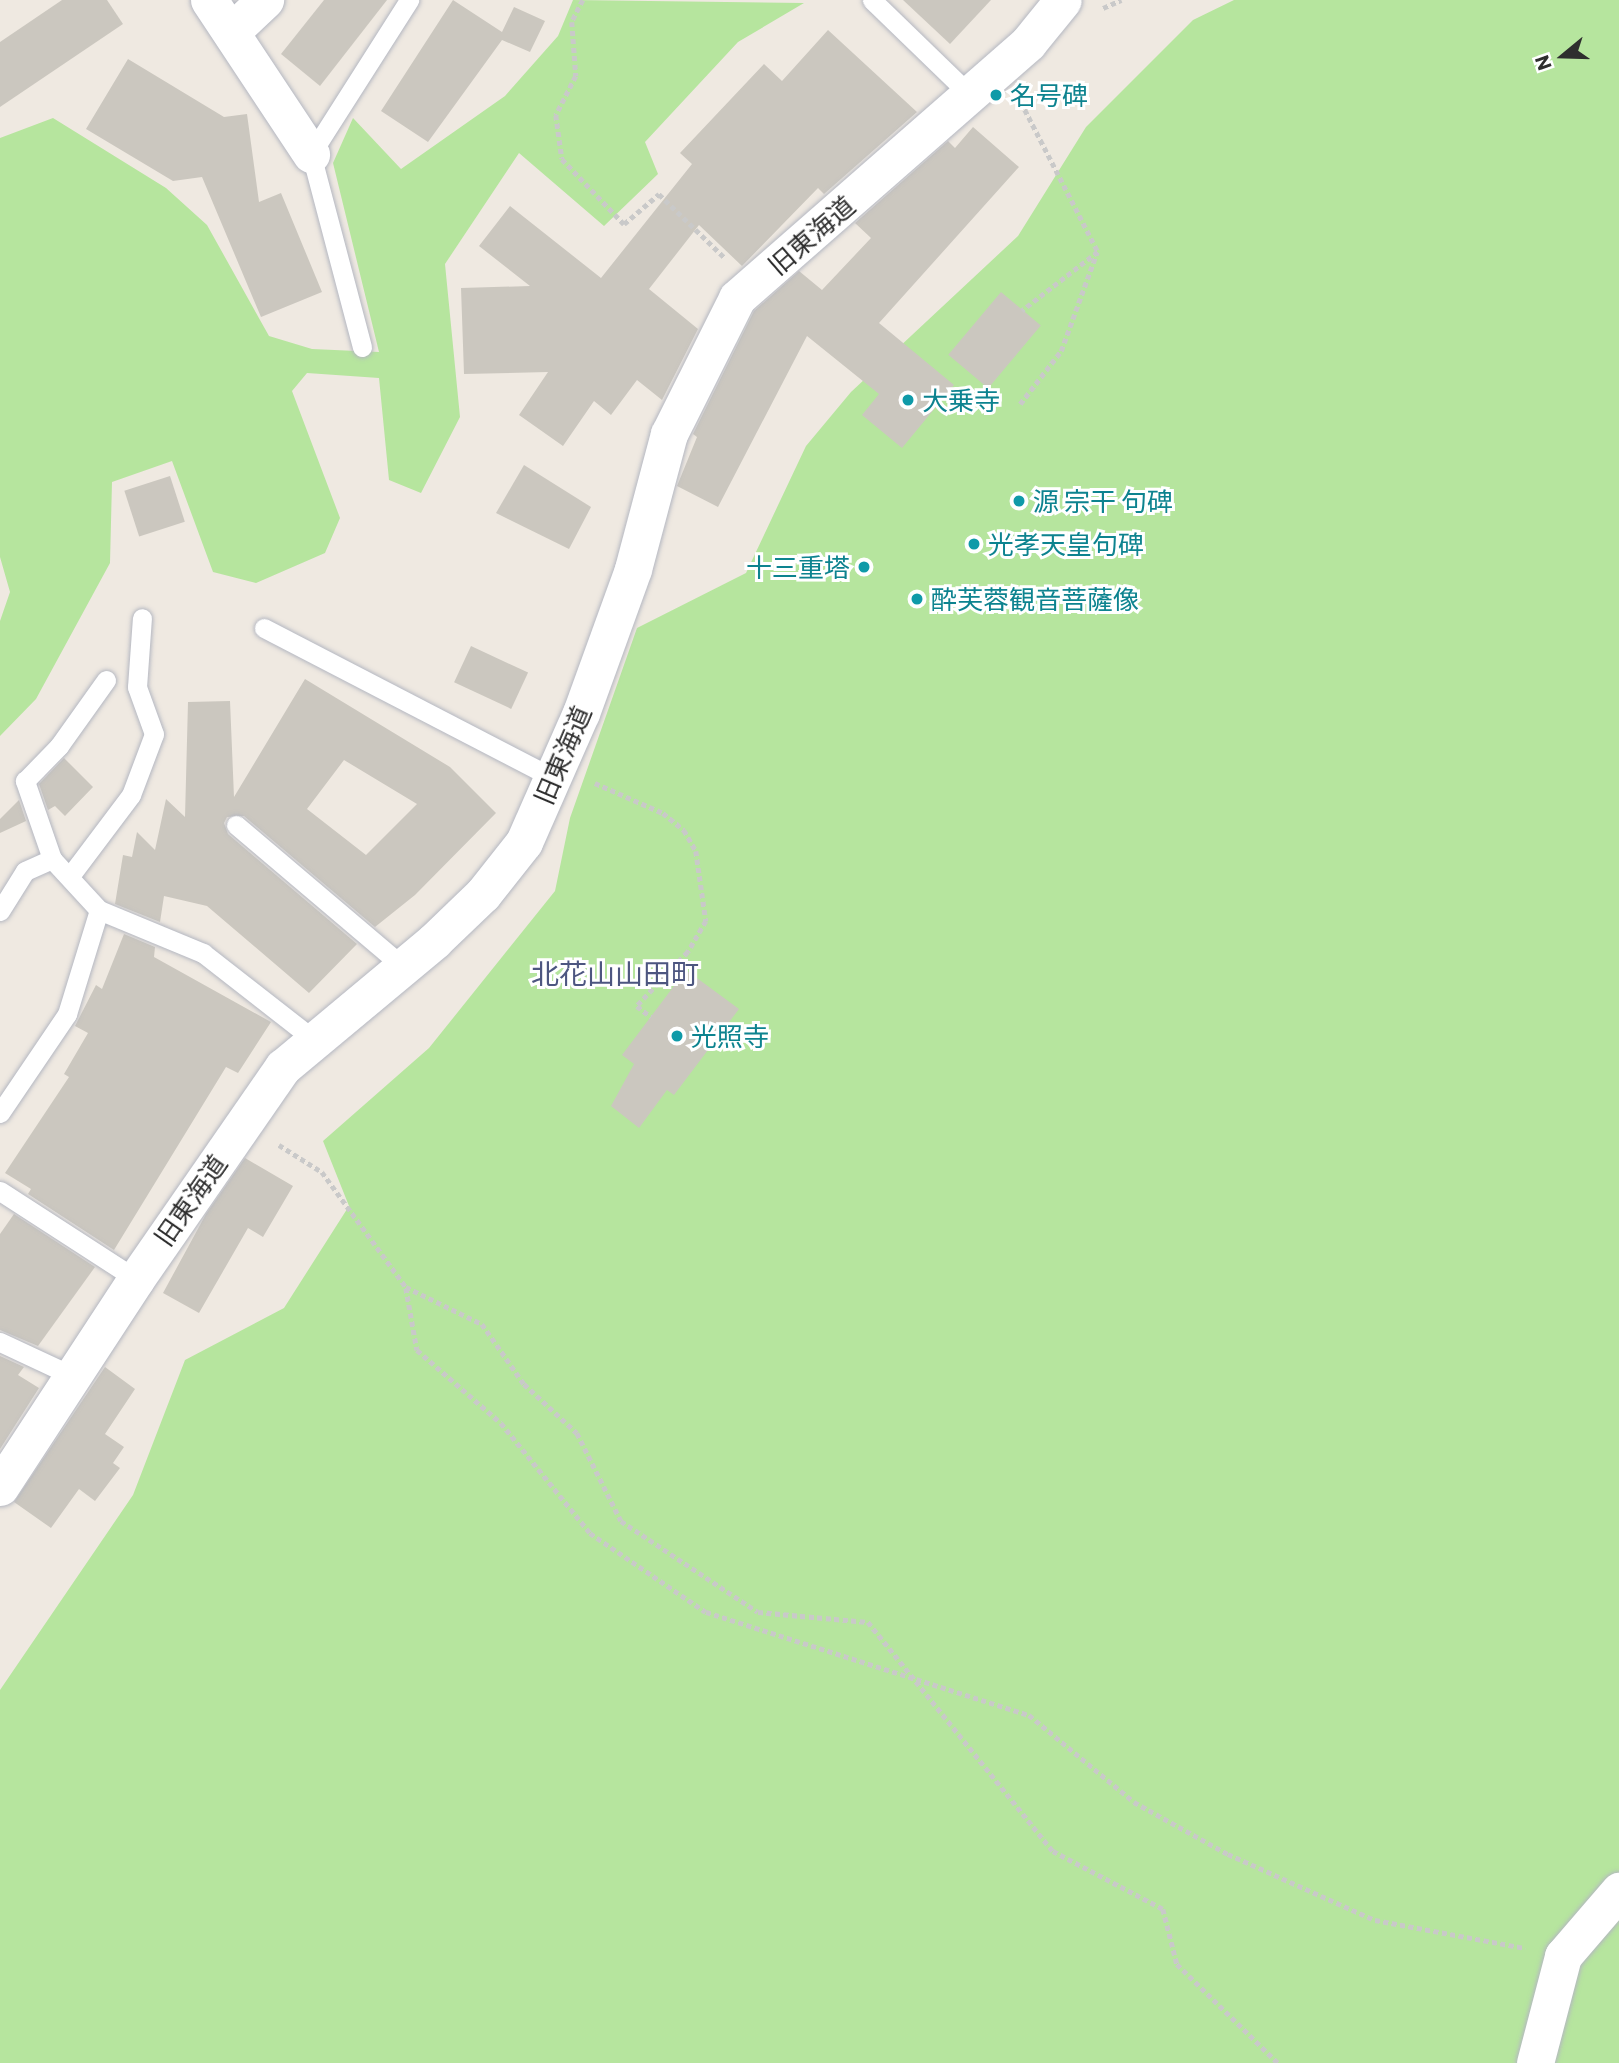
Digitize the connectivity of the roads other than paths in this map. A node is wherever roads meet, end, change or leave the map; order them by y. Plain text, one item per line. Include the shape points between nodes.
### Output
1 (209, 0) edge
2 (265, 0) edge
3 (409, 0) edge
4 (872, 0) edge
5 (1063, 0) edge
6 (231, 32) junction
7 (982, 84) junction
8 (312, 155) junction
9 (362, 347) dead end
10 (142, 618) dead end
11 (264, 628) dead end
12 (106, 680) dead end
13 (555, 772) junction
14 (236, 825) dead end
15 (52, 859) junction
16 (70, 876) junction
17 (99, 910) junction
18 (0, 911) edge
19 (401, 964) junction
20 (313, 1039) junction
21 (0, 1113) edge
22 (0, 1191) edge
23 (136, 1279) junction
24 (0, 1342) edge
25 (75, 1377) junction
26 (0, 1487) edge
27 (1619, 1891) edge
28 (1535, 2063) edge

1 - 6 street
2 - 6 street
3 - 8 lane
4 - 7 lane
5 - 7 street, 旧東海道 via 1028,43
6 - 8 street
7 - 13 street, 旧東海道 via 737,298 669,434 633,569
8 - 9 lane
10 - 16 lane via 136,687 154,734 131,795
11 - 13 lane
12 - 15 lane via 59,746 25,781
13 - 19 street, 旧東海道 via 524,842 483,894 434,941
14 - 19 lane
15 - 16 lane
15 - 18 lane via 25,871
16 - 17 lane
17 - 20 lane via 202,953
17 - 21 lane via 67,1014
19 - 20 street, 旧東海道
20 - 23 street, 旧東海道 via 283,1067
22 - 23 lane
23 - 25 street, 旧東海道
24 - 25 lane
25 - 26 street, 旧東海道
27 - 28 street via 1563,1956

